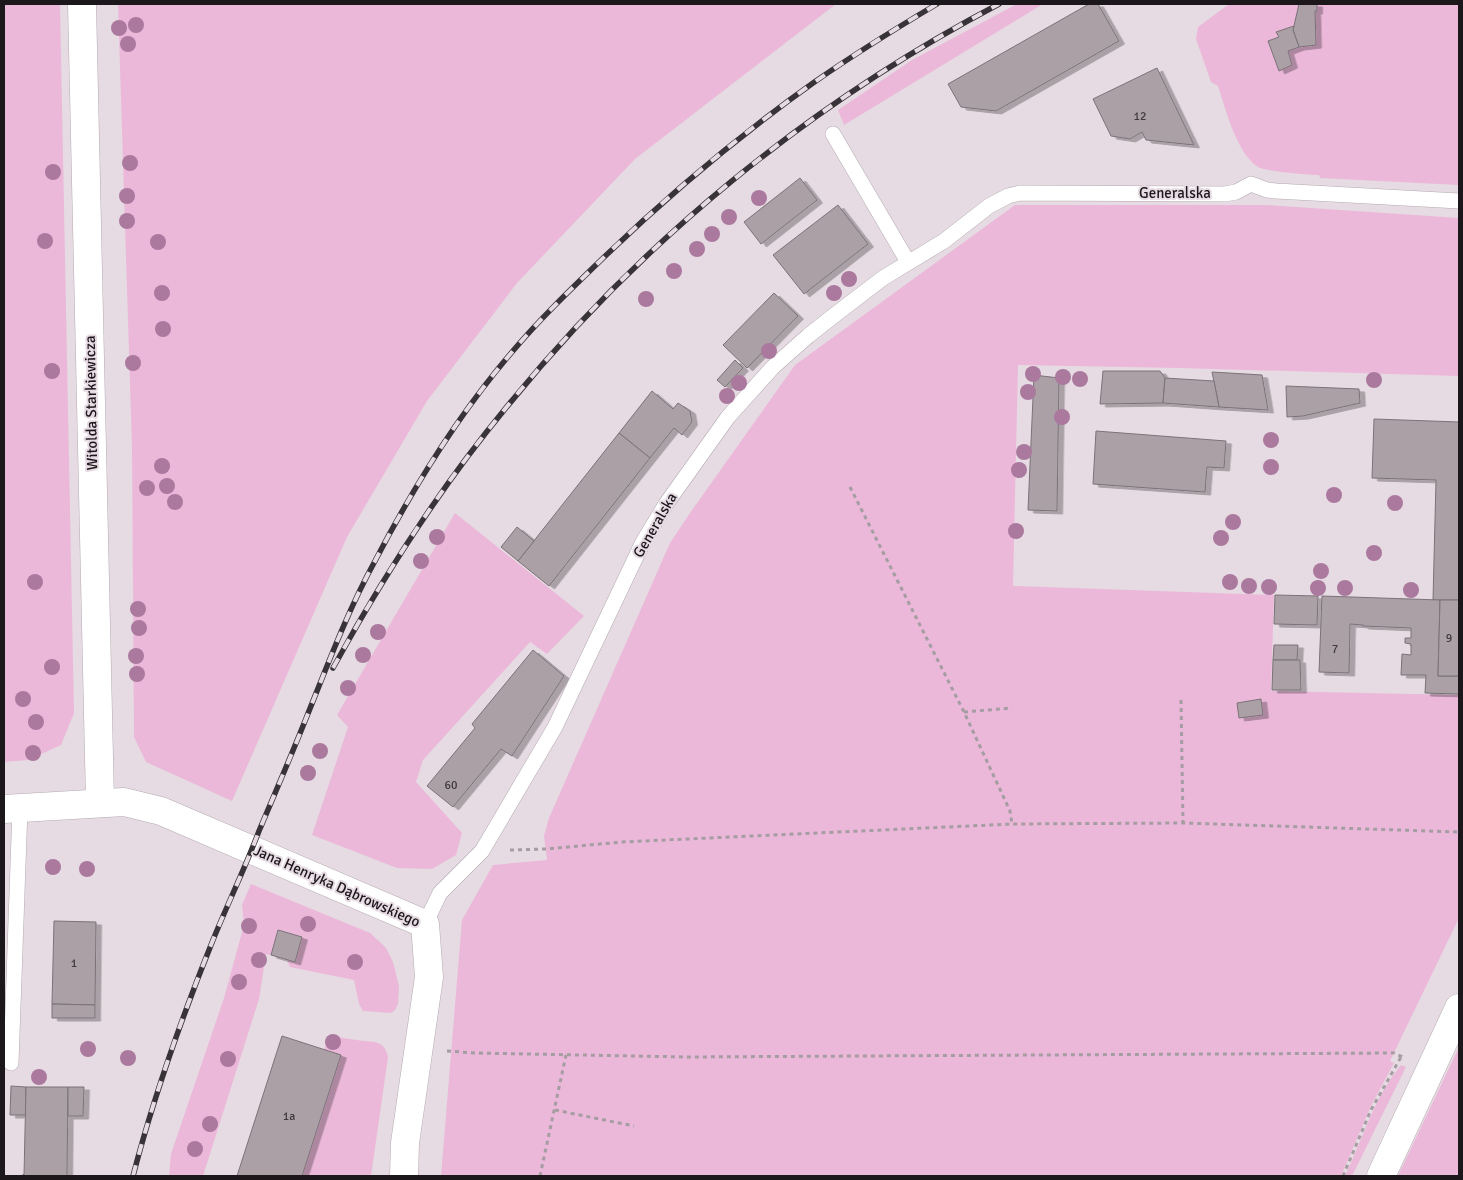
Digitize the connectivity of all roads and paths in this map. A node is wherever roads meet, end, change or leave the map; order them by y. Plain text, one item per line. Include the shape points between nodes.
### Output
1 (82, 4) edge
2 (833, 134) dead end
3 (1459, 201) edge
4 (908, 262) junction
5 (850, 487) dead end
6 (1181, 700) dead end
7 (1012, 708) dead end
8 (964, 712) junction
9 (100, 802) junction
10 (12, 808) edge
11 (1183, 823) junction
12 (1012, 824) junction
13 (1459, 832) edge
14 (482, 851) junction
15 (425, 924) junction
16 (1459, 1008) edge
17 (419, 1048) junction
18 (566, 1055) junction
19 (1400, 1057) junction
20 (11, 1063) dead end
21 (1433, 1066) junction
22 (555, 1110) junction
23 (634, 1126) dead end
24 (404, 1176) edge
25 (540, 1176) edge
26 (1343, 1176) edge
27 (1381, 1176) edge

1 - 9 street, Witolda Starkiewicza
2 - 4 lane
3 - 4 lane, Generalska via 1276,192 1250,184 1226,194 1029,192 998,201 944,241
4 - 14 lane, Generalska via 832,317 773,367 728,417 695,461 644,542 555,727
5 - 8 path
6 - 11 path
7 - 8 path
8 - 12 path via 1010,811
9 - 10 street, Jana Henryka Dąbrowskiego
9 - 15 street, Jana Henryka Dąbrowskiego via 124,802 161,811
10 - 20 lane
11 - 12 path
11 - 13 path
12 - 14 path
14 - 15 lane, Generalska via 440,892
15 - 17 street, Jana Henryka Dąbrowskiego via 429,977
16 - 21 street
17 - 18 path
17 - 24 street, Jana Henryka Dąbrowskiego via 405,1143
18 - 19 path via 1394,1053
18 - 22 path
19 - 21 path
19 - 26 path via 1378,1097
21 - 27 street
22 - 23 path
22 - 25 path

